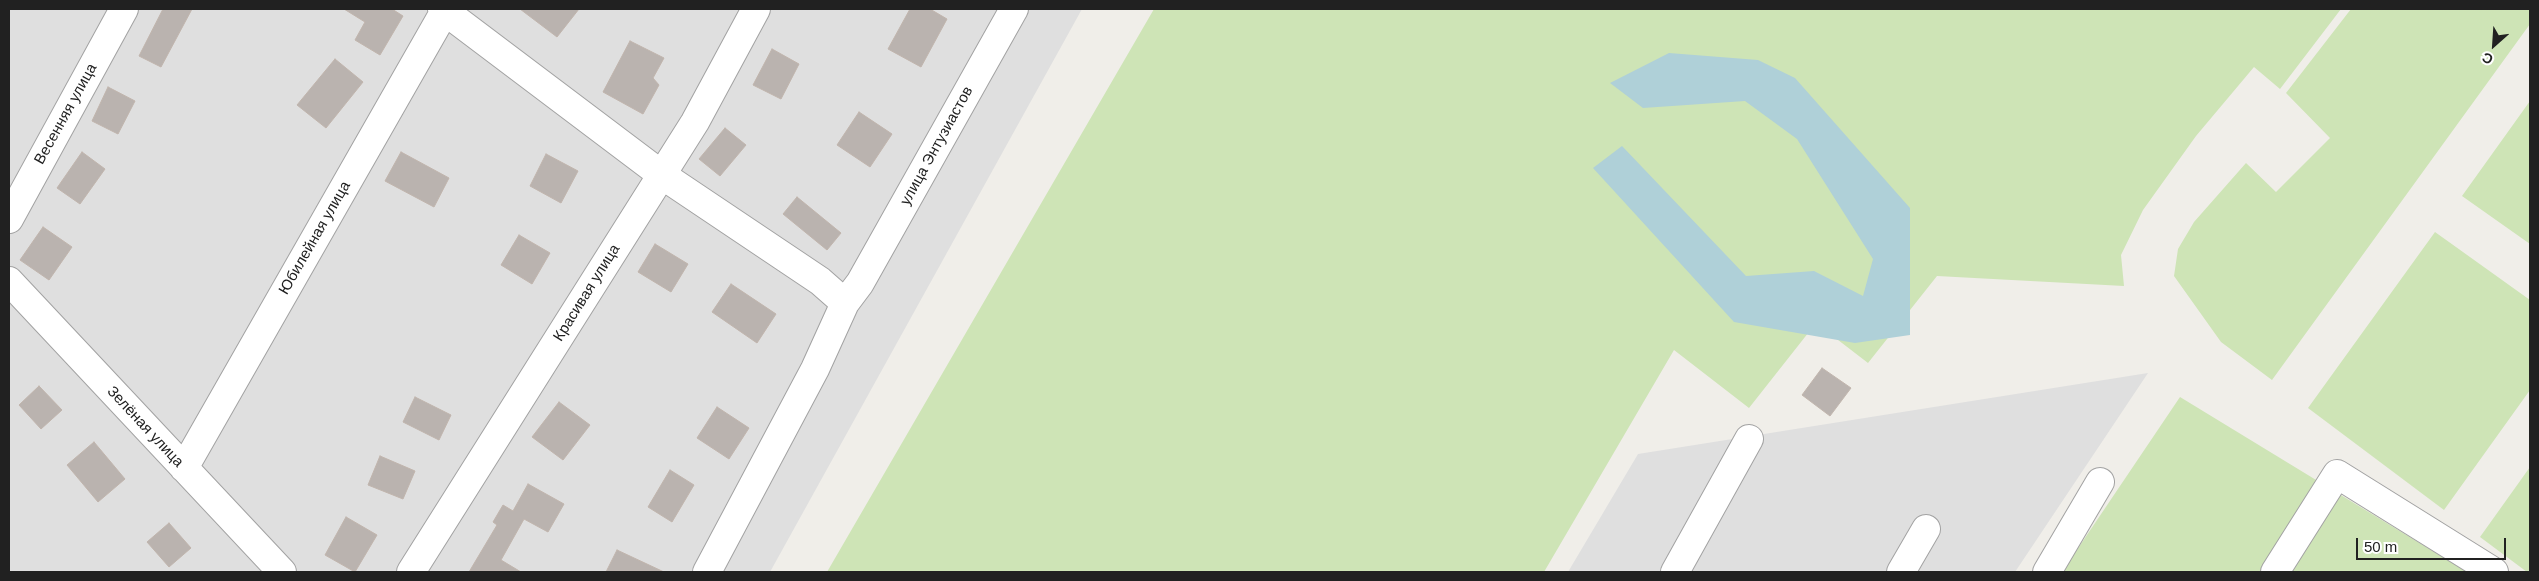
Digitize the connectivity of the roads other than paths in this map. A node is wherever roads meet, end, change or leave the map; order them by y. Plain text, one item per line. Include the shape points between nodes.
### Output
1 (124, 9) edge
2 (444, 9) edge
3 (756, 9) edge
4 (1014, 9) edge
5 (662, 175) junction
6 (9, 219) edge
7 (9, 281) edge
8 (852, 293) junction
9 (1749, 439) dead end
10 (184, 468) junction
11 (2100, 482) dead end
12 (1926, 530) dead end
13 (282, 572) edge
14 (411, 572) edge
15 (707, 572) edge
16 (1674, 572) edge
17 (1901, 572) edge
18 (2047, 572) edge
19 (2275, 572) edge
20 (2494, 572) edge

1 - 6 street, Весенняя улица
2 - 5 street
2 - 10 street, Юбилейная улица
3 - 5 street, Красивая улица via 695,122
4 - 8 street, улица Энтузиастов
5 - 8 street via 820,281
5 - 14 street, Красивая улица
7 - 10 street, Зелёная улица
8 - 15 street, улица Энтузиастов
9 - 16 street
10 - 13 street, Зелёная улица
11 - 18 street
12 - 17 street
19 - 20 street via 2338,474

